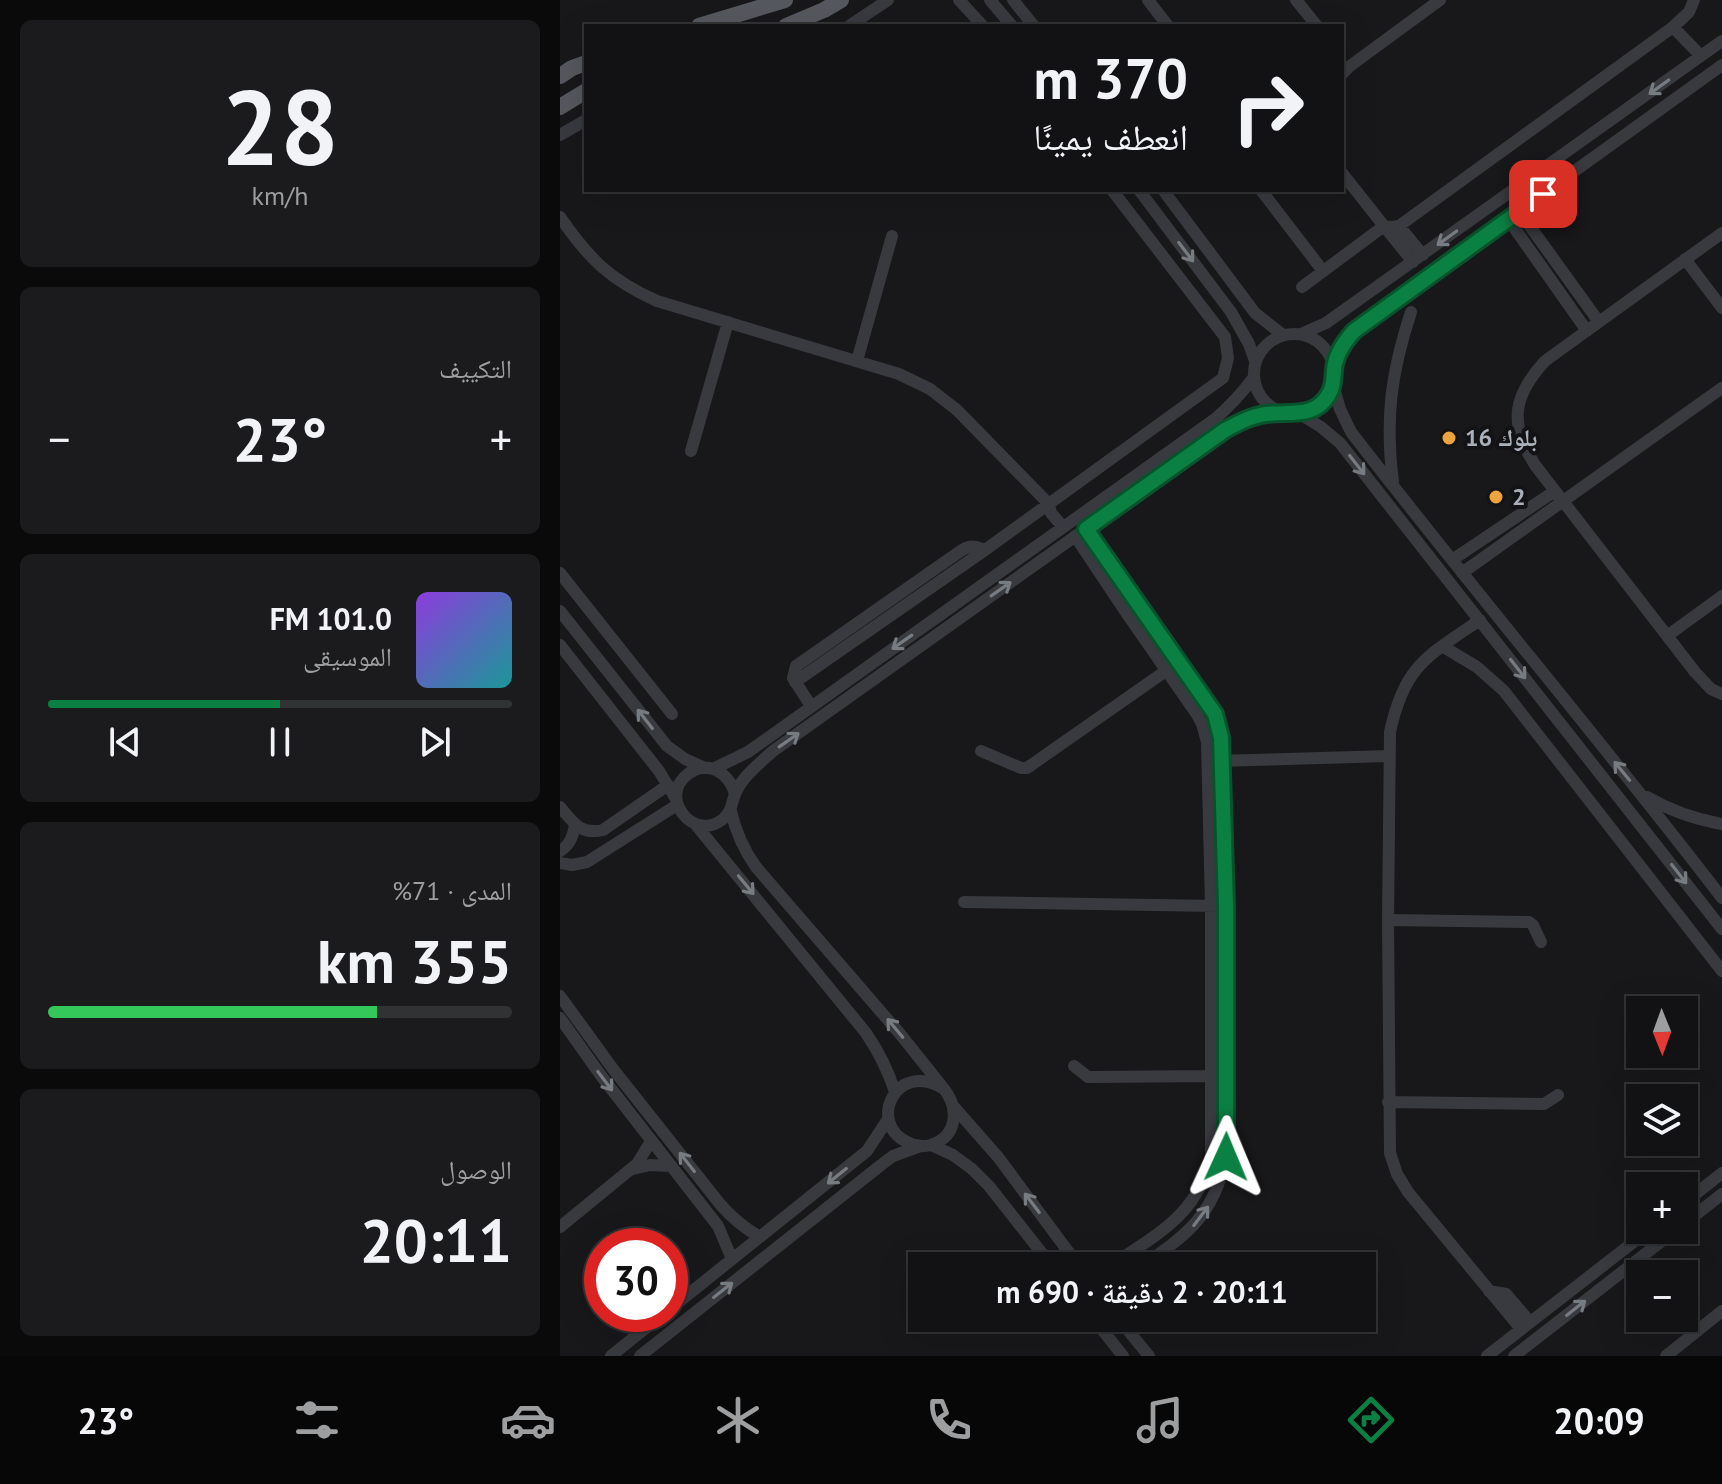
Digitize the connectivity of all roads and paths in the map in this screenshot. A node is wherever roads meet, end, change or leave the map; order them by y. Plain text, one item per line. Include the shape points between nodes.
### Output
1 (785, 0) edge
2 (841, 0) edge
3 (888, 0) edge
4 (959, 0) edge
5 (990, 0) edge
6 (1013, 0) edge
7 (1148, 0) edge
8 (1296, 0) edge
9 (1440, 0) edge
10 (1694, 0) edge
11 (706, 24) edge
12 (791, 24) edge
13 (852, 24) edge
14 (981, 24) edge
15 (1010, 24) edge
16 (1032, 24) edge
17 (1166, 24) edge
18 (1315, 24) edge
19 (1673, 27) junction
20 (1722, 41) edge
21 (1701, 56) junction
22 (584, 64) edge
23 (1345, 65) edge
24 (1720, 71) edge
25 (560, 76) edge
26 (584, 92) edge
27 (560, 107) edge
28 (584, 121) edge
29 (560, 135) edge
30 (1344, 176) edge
31 (1114, 192) edge
32 (1141, 192) edge
33 (1164, 192) edge
34 (1263, 192) edge
35 (1514, 215) junction
36 (560, 217) edge
37 (1384, 226) junction
38 (1399, 226) junction
39 (1722, 233) edge
40 (892, 236) dead end
41 (1418, 258) junction
42 (1685, 259) junction
43 (1323, 271) junction
44 (1302, 287) dead end
45 (1722, 308) edge
46 (1411, 312) dead end
47 (728, 322) junction
48 (1599, 322) junction
49 (1587, 331) junction
50 (1301, 334) junction
51 (1283, 335) junction
52 (857, 361) junction
53 (1255, 361) junction
54 (1334, 366) junction
55 (1254, 377) junction
56 (1333, 385) junction
57 (1722, 388) edge
58 (1286, 413) junction
59 (1300, 414) junction
60 (691, 451) dead end
61 (1393, 485) junction
62 (1555, 491) junction
63 (1564, 502) junction
64 (1049, 504) junction
65 (1068, 523) junction
66 (1080, 533) junction
67 (1452, 560) junction
68 (560, 573) edge
69 (1462, 573) junction
70 (1722, 596) edge
71 (560, 611) edge
72 (1480, 620) junction
73 (1667, 636) junction
74 (560, 645) edge
75 (1442, 646) junction
76 (626, 656) junction
77 (1179, 662) junction
78 (607, 671) junction
79 (1166, 671) junction
80 (1553, 685) junction
81 (1722, 694) edge
82 (1539, 696) junction
83 (811, 706) junction
84 (672, 714) dead end
85 (981, 751) dead end
86 (1389, 756) junction
87 (1208, 761) junction
88 (1223, 761) junction
89 (709, 768) junction
90 (668, 785) junction
91 (1640, 793) junction
92 (735, 794) junction
93 (677, 802) junction
94 (560, 807) edge
95 (631, 811) junction
96 (731, 811) junction
97 (1722, 824) edge
98 (575, 825) junction
99 (696, 825) junction
100 (643, 827) junction
101 (560, 851) edge
102 (560, 863) edge
103 (1705, 876) junction
104 (1722, 877) edge
105 (1722, 898) edge
106 (964, 902) dead end
107 (1211, 906) junction
108 (1226, 906) junction
109 (1388, 920) junction
110 (1722, 929) edge
111 (1541, 942) dead end
112 (1722, 971) edge
113 (560, 996) edge
114 (560, 1018) edge
115 (1074, 1066) dead end
116 (1211, 1076) junction
117 (1227, 1076) junction
118 (944, 1089) junction
119 (895, 1092) junction
120 (1558, 1095) dead end
121 (1388, 1102) junction
122 (954, 1107) junction
123 (888, 1119) junction
124 (651, 1141) junction
125 (926, 1146) junction
126 (670, 1166) junction
127 (630, 1170) junction
128 (1722, 1173) edge
129 (1698, 1192) edge
130 (1722, 1194) edge
131 (720, 1204) junction
132 (708, 1213) junction
133 (1698, 1213) edge
134 (561, 1223) edge
135 (1165, 1228) junction
136 (760, 1237) junction
137 (1176, 1243) junction
138 (1631, 1244) edge
139 (1658, 1244) edge
140 (1041, 1252) edge
141 (1069, 1252) edge
142 (1130, 1252) edge
143 (1163, 1252) edge
144 (732, 1259) junction
145 (688, 1294) edge
146 (1722, 1311) edge
147 (1525, 1326) junction
148 (641, 1332) edge
149 (1104, 1332) edge
150 (1129, 1332) edge
151 (611, 1356) edge
152 (640, 1356) edge
153 (1123, 1356) edge
154 (1149, 1356) edge
155 (1487, 1356) edge
156 (1514, 1356) edge
157 (1666, 1356) edge

1 - 11 main road
2 - 12 main road
3 - 13 street
4 - 14 street
5 - 15 street
6 - 16 street
7 - 17 street
8 - 18 street
9 - 23 street
10 - 19 street
19 - 21 street
19 - 38 street
20 - 21 street
21 -> 41 street
22 - 25 main road
24 - 35 street
26 - 27 main road
28 - 29 street
30 - 37 street
31 - 64 street via 1225,337 1228,365 1223,378
32 -> 53 street via 1231,312
33 - 51 street via 1255,313
34 - 43 street
35 - 48 street
35 - 49 street
35 - 54 street via 1354,331
36 - 47 street via 593,259 623,283 657,301
37 - 38 street
37 - 41 street
37 - 43 street
38 - 41 street
39 - 42 street
40 - 52 street
41 - 50 street via 1326,323
42 - 45 street
42 - 48 street
43 - 44 street
46 - 61 street via 1390,403
47 - 52 street
47 - 60 street
48 - 49 street
49 - 62 street via 1545,361 1519,399 1523,445
50 - 51 street
50 - 54 street via 1325,347
51 - 53 street via 1266,344
52 - 64 street via 930,389
53 - 55 street
54 - 56 street
55 - 58 street via 1264,401
55 - 65 street via 1222,413
56 - 59 street via 1321,404
56 - 61 street via 1351,432
57 - 63 street
58 - 59 street
58 - 66 street via 1254,417 1225,430
59 -> 72 street via 1340,443
61 - 67 street
62 - 63 street
62 - 67 street
63 - 69 street
63 - 73 street
64 - 65 street via 1060,505
64 - 83 street via 795,682
65 -> 83 street
66 - 77 street
66 - 79 street
92 -> 66 street via 773,751
67 - 69 street
68 - 76 street
69 - 80 street
70 - 73 street
71 - 78 street
72 - 75 street
72 -> 82 street
73 - 81 street via 1711,689
74 - 90 street
75 - 86 street via 1409,678 1396,704
75 - 112 street via 1504,691
76 - 78 street
76 - 84 street
77 - 79 street
77 - 88 street via 1215,714
89 -> 78 street via 667,746
79 - 85 street via 1027,768
79 - 87 street via 1202,724
80 - 82 street
91 -> 80 street
82 -> 110 street
83 - 89 street via 748,752
86 - 88 street
86 - 109 street
87 - 88 street
87 - 107 street
88 - 108 street
89 - 92 street via 728,778
89 - 93 street via 683,777
90 - 93 street
90 - 95 street
91 - 97 street via 1697,820
91 - 103 street
92 - 96 street
93 - 99 street
93 - 100 street
94 - 98 street
95 - 98 street via 603,830 583,831
95 - 100 street
96 - 99 street via 710,826
118 -> 96 street via 756,867 735,832
98 - 101 street
99 -> 119 street via 866,1033
100 - 102 street via 587,862
103 - 104 street
103 - 105 street
106 - 107 street
107 - 108 street
107 - 116 street
108 - 117 street
109 - 111 street via 1529,922
109 - 121 street
131 -> 113 street
114 -> 124 street
115 - 116 street via 1088,1077
116 - 117 street
116 - 135 street via 1207,1172 1192,1203
137 -> 117 street via 1204,1213 1222,1177
118 - 119 street via 919,1080
118 - 122 street
119 - 123 street
120 - 121 street via 1544,1104
121 - 147 street via 1390,1153 1408,1192 1489,1291 1506,1294
122 - 125 street via 947,1134
141 -> 122 street
123 - 125 street via 900,1139
123 -> 136 street via 867,1151
124 - 126 street
124 - 127 street
125 - 140 street via 953,1155 972,1169
152 -> 125 street via 893,1156
126 - 127 street
126 - 132 street
127 - 134 street
128 - 129 street
130 - 133 street
131 - 132 street
131 - 136 street
132 - 144 street
135 - 137 street
135 - 142 street
136 - 144 street
137 - 143 street
138 - 147 street
156 -> 139 street
144 - 145 street
146 - 157 street
147 - 155 street
148 - 151 street
149 - 153 street
150 - 154 street

